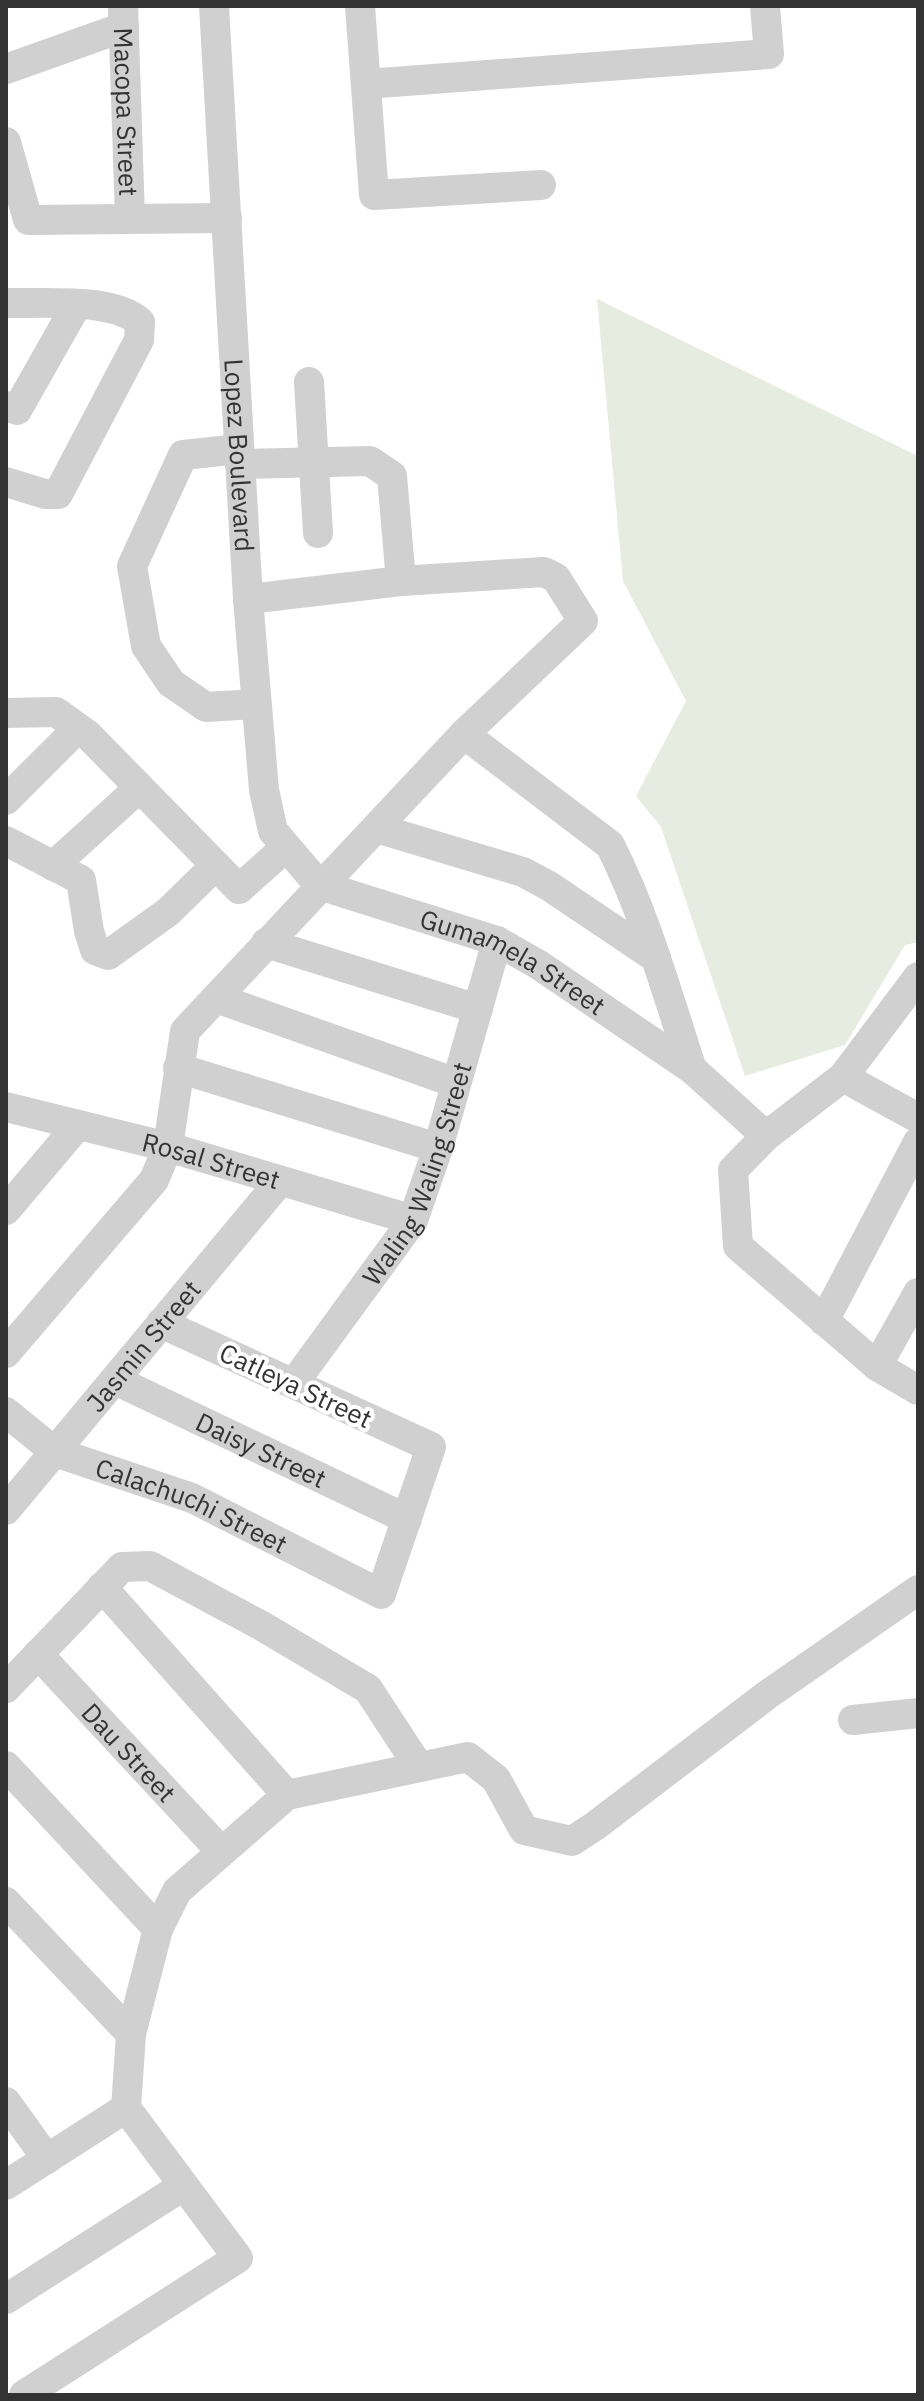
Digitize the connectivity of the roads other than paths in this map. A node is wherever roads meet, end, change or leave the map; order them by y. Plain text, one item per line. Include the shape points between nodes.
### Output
1 (214, 6) edge
2 (360, 6) edge
3 (765, 6) edge
4 (124, 17) edge
5 (6, 69) edge
6 (366, 84) junction
7 (6, 142) edge
8 (541, 185) dead end
9 (227, 218) junction
10 (130, 219) junction
11 (6, 303) edge
12 (77, 304) junction
13 (309, 382) dead end
14 (6, 406) edge
15 (240, 456) junction
16 (313, 463) junction
17 (6, 482) edge
18 (318, 533) dead end
19 (401, 581) junction
20 (248, 599) junction
21 (256, 704) junction
22 (6, 713) edge
23 (77, 729) junction
24 (464, 734) junction
25 (139, 788) junction
26 (6, 800) edge
27 (376, 828) junction
28 (279, 839) junction
29 (6, 841) edge
30 (53, 866) junction
31 (219, 870) junction
32 (319, 885) junction
33 (497, 941) junction
34 (266, 943) junction
35 (656, 958) junction
36 (918, 977) edge
37 (216, 998) junction
38 (478, 1009) junction
39 (178, 1068) junction
40 (692, 1069) junction
41 (843, 1077) junction
42 (456, 1083) junction
43 (6, 1107) edge
44 (918, 1118) edge
45 (78, 1125) junction
46 (766, 1136) junction
47 (918, 1142) edge
48 (168, 1147) junction
49 (438, 1148) junction
50 (280, 1181) junction
51 (6, 1210) edge
52 (413, 1220) junction
53 (918, 1293) edge
54 (824, 1321) junction
55 (161, 1323) junction
56 (6, 1353) edge
57 (877, 1366) junction
58 (115, 1380) junction
59 (294, 1383) junction
60 (918, 1390) edge
61 (6, 1412) edge
62 (55, 1452) junction
63 (6, 1510) edge
64 (407, 1519) junction
65 (102, 1587) junction
66 (918, 1590) edge
67 (38, 1654) junction
68 (6, 1688) edge
69 (918, 1713) edge
70 (853, 1720) dead end
71 (6, 1766) edge
72 (419, 1767) junction
73 (287, 1795) junction
74 (220, 1850) junction
75 (6, 1902) edge
76 (158, 1929) junction
77 (131, 2034) junction
78 (6, 2102) edge
79 (126, 2108) junction
80 (47, 2159) junction
81 (6, 2185) edge
82 (183, 2186) junction
83 (6, 2299) edge
84 (24, 2395) edge

1 - 9 street, Lopez Boulevard
2 - 6 street
3 - 6 street via 769,54
4 - 5 street
4 - 10 street, Macopa Street
6 - 8 street via 374,195
7 - 10 street via 28,220
9 - 10 street
9 - 15 street, Lopez Boulevard
11 - 12 street
12 - 14 street via 17,410
12 - 17 street via 131,315 140,322 139,340 58,494
13 - 16 street
15 - 16 street
15 - 20 street, Lopez Boulevard
15 - 21 street via 183,455 132,566 146,646 171,683 206,707
16 - 18 street
16 - 19 street via 370,461 392,476
19 - 20 street
19 - 24 street via 544,572 556,578 583,621
20 - 21 street, Lopez Boulevard
21 - 28 street, Lopez Boulevard via 264,790
22 - 23 street via 56,712
23 - 25 street
23 - 26 street
24 - 27 street
24 - 35 street via 610,845
25 - 30 street
25 - 31 street
27 - 32 street
27 - 35 street via 523,872
28 - 31 street
28 - 32 street, Lopez Boulevard
29 - 30 street
30 - 31 street via 81,880 95,950 108,955
32 - 33 street, Gumamela Street
32 - 34 street
33 - 38 street, Waling Waling Street
33 - 40 street, Gumamela Street
34 - 37 street
34 - 38 street
35 - 40 street
36 - 41 street
37 - 39 street via 185,1031
37 - 42 street
38 - 42 street, Waling Waling Street
39 - 48 street
39 - 49 street
40 - 46 street, Gumamela Street
41 - 44 street
41 - 46 street
42 - 49 street, Waling Waling Street
43 - 45 street, Rosal Street
45 - 48 street, Rosal Street
45 - 51 street
46 - 54 street via 733,1170 738,1246
47 - 54 street
48 - 50 street, Rosal Street
48 - 56 street via 154,1180
49 - 52 street, Waling Waling Street
50 - 52 street, Rosal Street
50 - 55 street, Jasmin Street
52 - 59 street, Waling Waling Street
53 - 57 street
54 - 57 street
55 - 58 street, Jasmin Street
55 - 59 street, Catleya Street
57 - 60 street
58 - 62 street, Jasmin Street
58 - 64 street, Daisy Street
59 - 64 street, Catleya Street via 431,1447
61 - 62 street, Calachuchi Street
62 - 63 street, Jasmin Street
62 - 64 street, Calachuchi Street via 192,1498 381,1594
65 - 67 street
65 - 72 street via 122,1567 150,1566 262,1626 368,1689
65 - 73 street
66 - 72 street via 572,1841 524,1830 496,1779 468,1757
67 - 68 street
67 - 74 street, Dau Street
69 - 70 street
71 - 76 street
72 - 73 street
73 - 74 street
74 - 76 street via 177,1891
75 - 77 street
76 - 77 street
77 - 79 street
78 - 80 street
79 - 80 street
79 - 82 street
80 - 81 street
82 - 83 street
82 - 84 street via 238,2258

